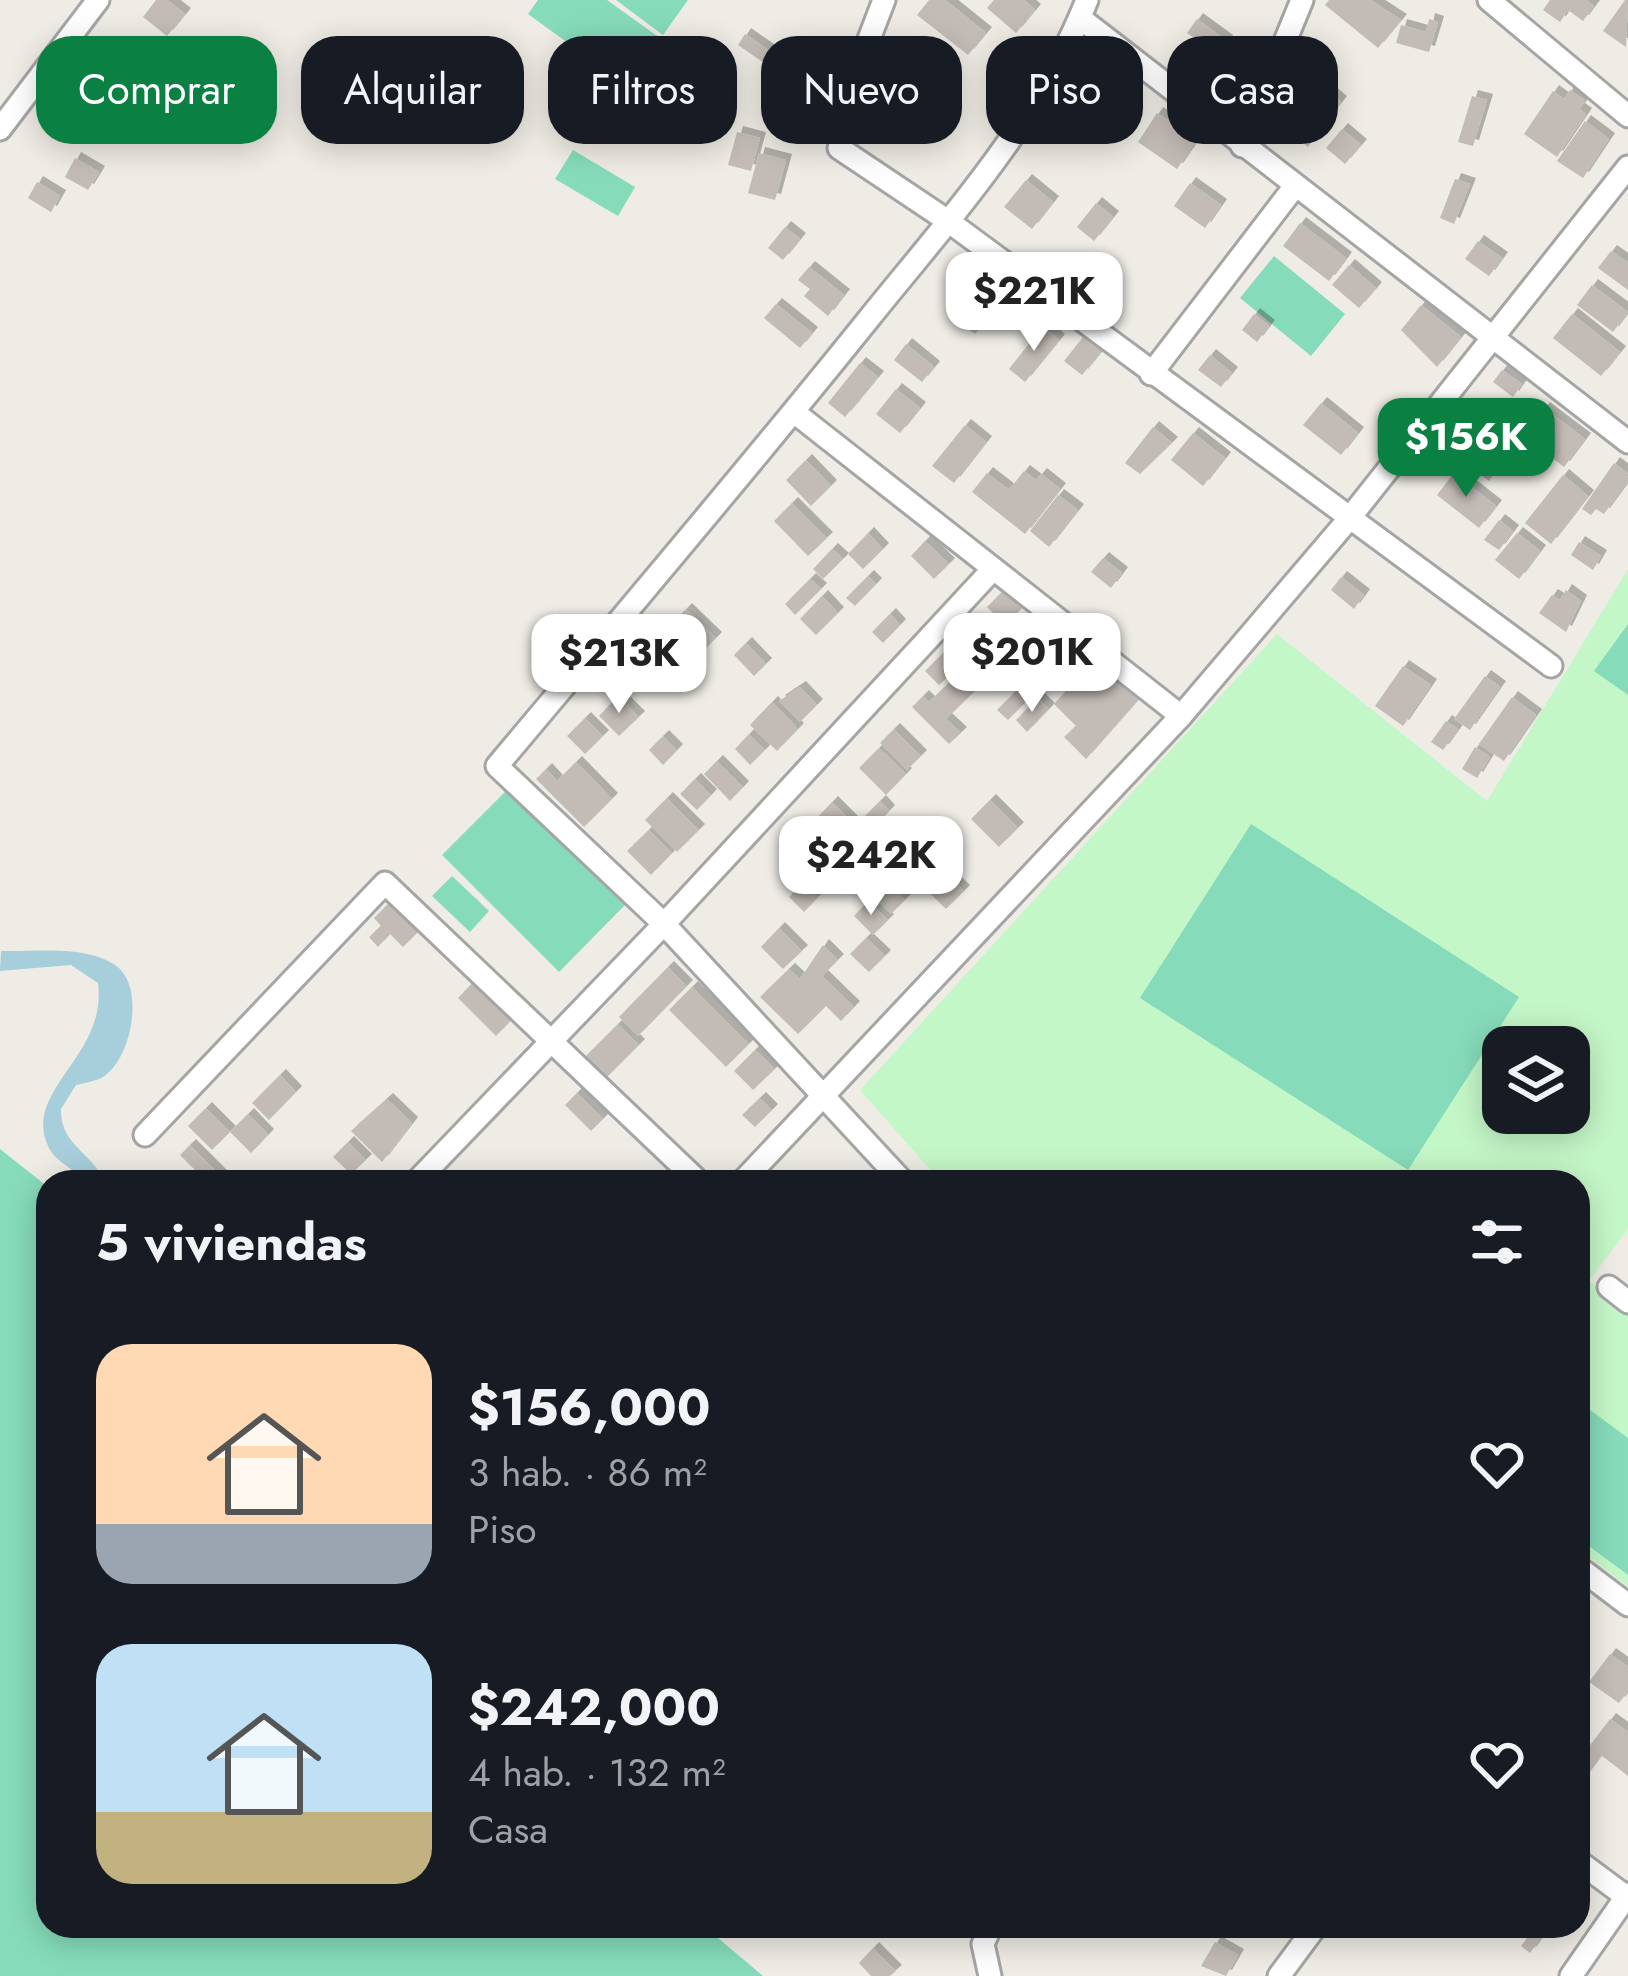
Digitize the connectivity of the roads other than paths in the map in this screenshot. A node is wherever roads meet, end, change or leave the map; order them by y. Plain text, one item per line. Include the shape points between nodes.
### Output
1 (98, 0) edge
2 (884, 0) edge
3 (1302, 0) edge
4 (1494, 1) edge
5 (1083, 9) edge
6 (870, 36) edge
7 (1628, 116) edge
8 (0, 129) edge
9 (1242, 146) junction
10 (839, 148) dead end
11 (1628, 167) edge
12 (1295, 186) junction
13 (948, 221) junction
14 (1492, 339) junction
15 (1151, 374) junction
16 (794, 412) junction
17 (1628, 442) edge
18 (1348, 520) junction
19 (993, 569) junction
20 (1551, 666) dead end
21 (1181, 716) junction
22 (664, 924) junction
23 (552, 1041) junction
24 (825, 1092) junction
25 (145, 1135) dead end
26 (428, 1170) edge
27 (686, 1170) edge
28 (753, 1170) edge
29 (893, 1170) edge
30 (1609, 1287) dead end
31 (1628, 1302) edge
32 (1590, 1576) edge
33 (1628, 1605) edge
34 (1590, 1870) edge
35 (1627, 1896) edge
36 (986, 1938) edge
37 (1307, 1938) edge
38 (990, 1976) edge
39 (1280, 1976) edge
40 (1571, 1976) edge

1 - 8 street
2 - 6 street
3 - 9 street
4 - 7 street
5 - 9 street
5 - 13 street via 1041,94
9 - 12 street
10 - 13 street
11 - 14 street
12 - 14 street
12 - 15 street
13 - 15 street
13 - 16 street
14 - 17 street
14 - 18 street
15 - 18 street
16 - 19 street
16 - 22 street via 496,766
18 - 20 street
18 - 21 street
19 - 21 street
19 - 22 street
21 - 24 street
22 - 23 street
22 - 24 street
23 - 25 street via 385,883
23 - 26 street
23 - 27 street
24 - 28 street
24 - 29 street
30 - 31 street
32 - 33 street
34 - 35 street
35 - 40 street
36 - 38 street
37 - 39 street

